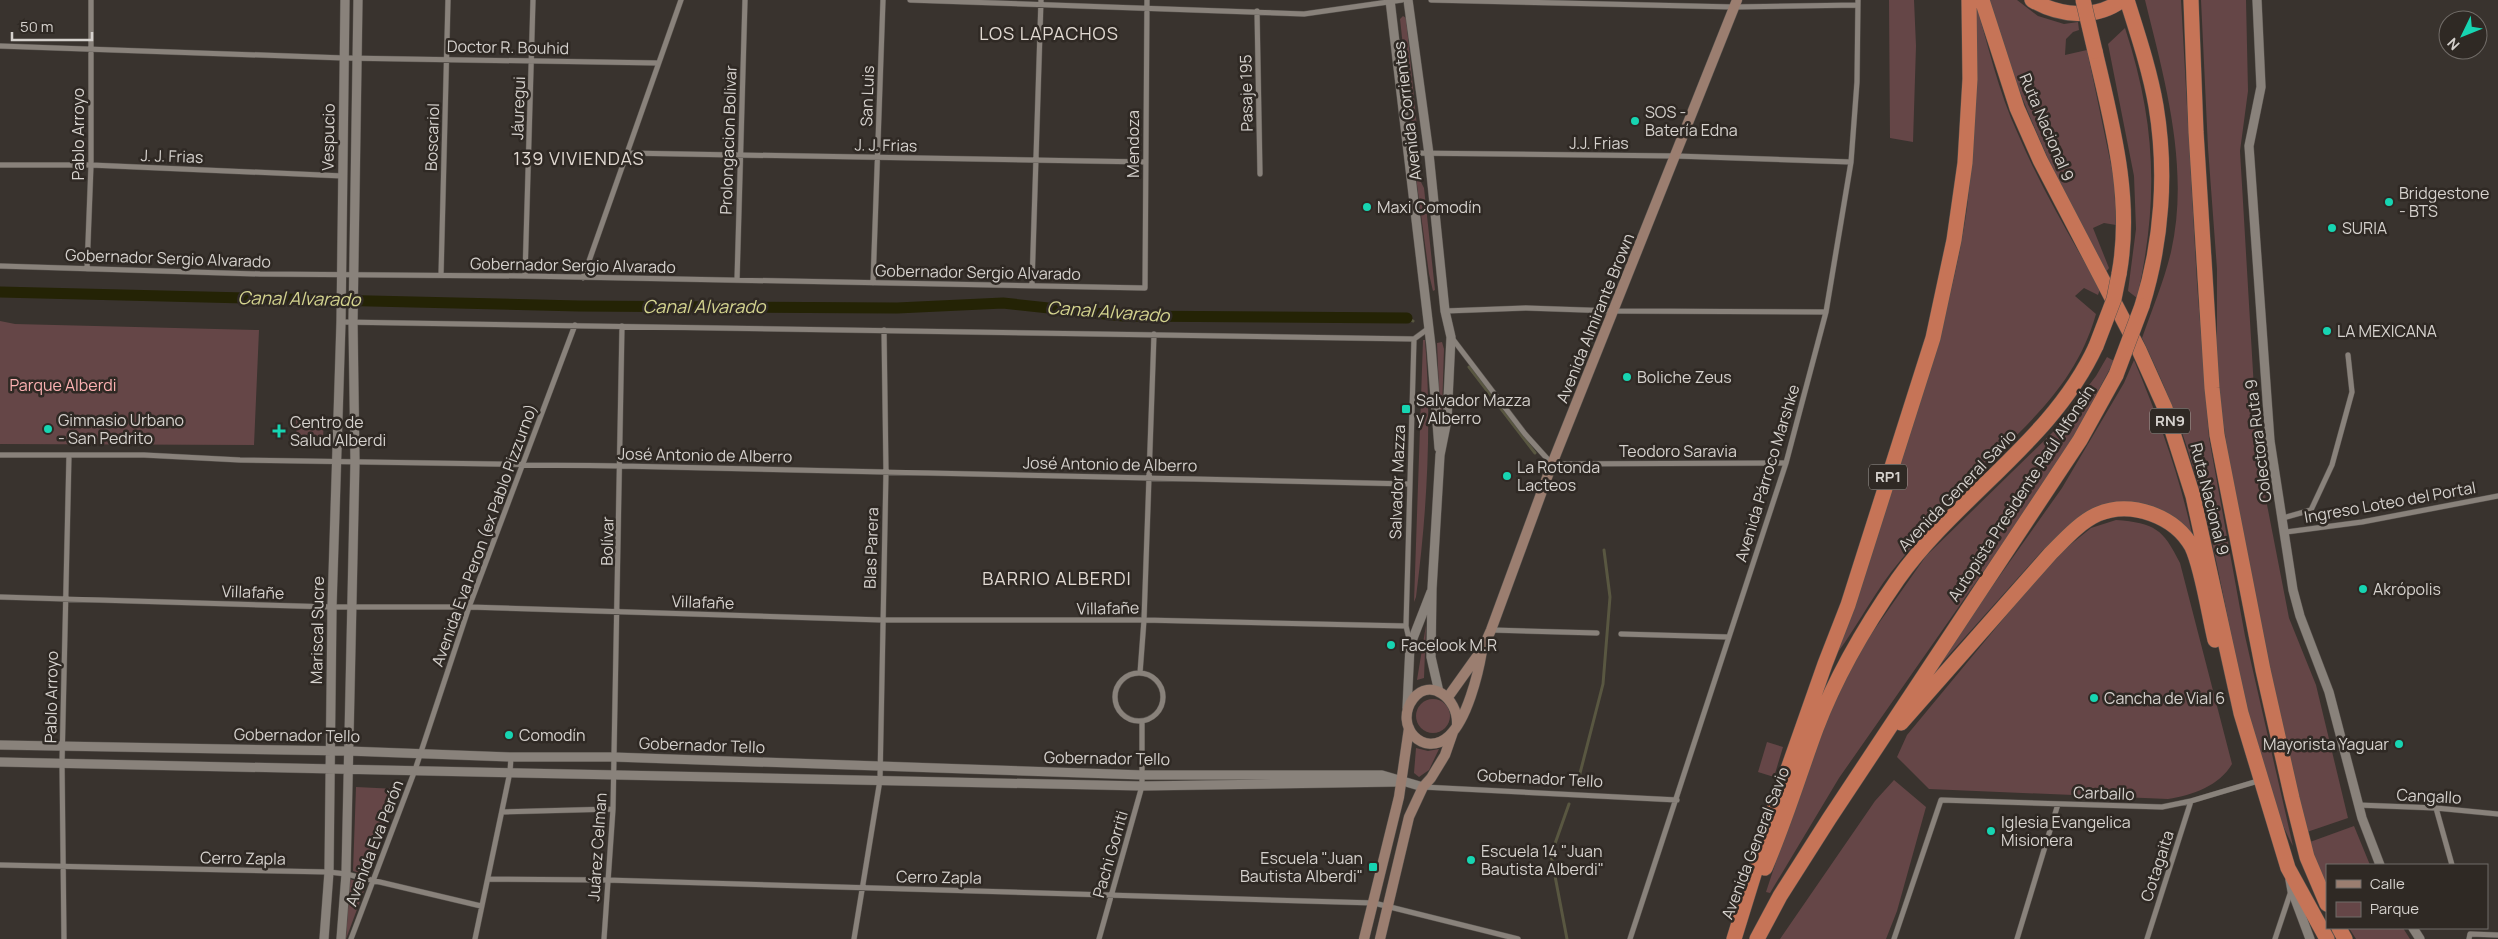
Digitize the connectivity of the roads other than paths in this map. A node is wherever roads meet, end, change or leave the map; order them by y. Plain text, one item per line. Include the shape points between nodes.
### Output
1 (91, 0) edge
2 (345, 0) edge
3 (358, 0) edge
4 (448, 0) edge
5 (533, 0) edge
6 (681, 0) edge
7 (744, 0) edge
8 (883, 0) edge
9 (910, 0) edge
10 (1146, 0) edge
11 (1390, 0) edge
12 (1402, 0) edge
13 (1408, 0) edge
14 (1431, 0) edge
15 (1969, 0) edge
16 (1982, 0) edge
17 (2032, 0) edge
18 (2083, 0) edge
19 (2122, 0) edge
20 (2127, 0) edge
21 (2191, 0) edge
22 (2257, 0) edge
23 (1041, 2) edge
24 (1858, 3) edge
25 (1735, 4) edge
26 (1146, 8) junction
27 (1257, 11) junction
28 (0, 46) edge
29 (90, 48) junction
30 (344, 58) junction
31 (358, 58) junction
32 (447, 58) junction
33 (532, 60) junction
34 (658, 63) junction
35 (1408, 153) junction
36 (626, 154) junction
37 (1429, 154) junction
38 (740, 155) junction
39 (1676, 156) junction
40 (878, 158) junction
41 (1036, 160) junction
42 (1146, 162) junction
43 (1851, 162) junction
44 (0, 165) edge
45 (91, 165) junction
46 (1260, 174) dead end
47 (343, 176) junction
48 (0, 266) edge
49 (87, 268) junction
50 (341, 275) junction
51 (354, 275) junction
52 (441, 275) junction
53 (525, 276) junction
54 (583, 278) junction
55 (737, 280) junction
56 (873, 283) junction
57 (1032, 284) junction
58 (1145, 288) joint
59 (1446, 311) junction
60 (1614, 311) junction
61 (1826, 312) junction
62 (341, 322) junction
63 (353, 322) junction
64 (575, 325) junction
65 (622, 326) junction
66 (1429, 328) junction
67 (884, 330) junction
68 (1154, 334) junction
69 (1451, 337) junction
70 (1414, 339) junction
71 (2348, 356) dead end
72 (0, 455) edge
73 (69, 455) junction
74 (1440, 455) junction
75 (335, 462) junction
76 (354, 462) junction
77 (1786, 463) junction
78 (1552, 464) junction
79 (524, 466) junction
80 (620, 466) junction
81 (886, 472) junction
82 (1149, 478) junction
83 (1409, 484) junction
84 (2498, 496) edge
85 (2283, 518) junction
86 (2286, 532) junction
87 (1432, 590) junction
88 (0, 597) edge
89 (66, 598) junction
90 (469, 606) junction
91 (332, 607) junction
92 (351, 607) junction
93 (618, 612) junction
94 (882, 620) junction
95 (1144, 620) junction
96 (1406, 626) junction
97 (1491, 630) junction
98 (1597, 633) dead end
99 (1621, 634) dead end
100 (1728, 637) junction
101 (1410, 646) junction
102 (1483, 648) junction
103 (1140, 673) junction
104 (1444, 694) junction
105 (1407, 708) junction
106 (2241, 712) junction
107 (1142, 721) junction
108 (1409, 728) junction
109 (1455, 728) junction
110 (0, 745) edge
111 (63, 746) junction
112 (330, 750) junction
113 (348, 750) junction
114 (1874, 751) junction
115 (419, 755) junction
116 (511, 757) junction
117 (613, 757) junction
118 (0, 762) edge
119 (62, 763) junction
120 (880, 767) junction
121 (329, 768) junction
122 (348, 769) junction
123 (415, 770) junction
124 (510, 772) junction
125 (613, 774) junction
126 (1142, 774) junction
127 (880, 780) junction
128 (2261, 780) junction
129 (1402, 782) junction
130 (1142, 786) junction
131 (1423, 787) junction
132 (1677, 800) junction
133 (2191, 801) junction
134 (2058, 804) junction
135 (2358, 805) junction
136 (2436, 808) junction
137 (613, 809) junction
138 (502, 812) junction
139 (2498, 814) edge
140 (2380, 864) edge
141 (2452, 864) edge
142 (0, 865) edge
143 (64, 866) junction
144 (2288, 868) junction
145 (329, 872) junction
146 (346, 874) junction
147 (488, 879) junction
148 (606, 880) junction
149 (373, 882) junction
150 (862, 887) junction
151 (2292, 891) junction
152 (1112, 894) junction
153 (2326, 902) edge
154 (1374, 903) junction
155 (481, 906) junction
156 (1388, 906) junction
157 (2469, 933) edge
158 (2498, 935) edge
159 (1762, 938) edge
160 (64, 939) edge
161 (324, 939) edge
162 (341, 939) edge
163 (352, 939) edge
164 (475, 939) edge
165 (604, 939) edge
166 (854, 939) edge
167 (1099, 939) edge
168 (1364, 939) edge
169 (1380, 939) edge
170 (1518, 939) edge
171 (1630, 939) edge
172 (1735, 939) edge
173 (1894, 939) edge
174 (2017, 939) edge
175 (2147, 939) edge
176 (2275, 939) edge
177 (2310, 939) edge
178 (2327, 939) edge

1 - 29 street, Pablo Arroyo
2 - 30 street, Vespucio
3 - 31 street, Vespucio
4 - 32 street, Boscariol
5 - 33 street, Jáuregui
6 - 34 street
7 - 38 street, Prolongacion Bolivar
8 - 40 street, San Luis
9 - 23 street
10 - 26 street, Mendoza
11 - 12 street
11 - 27 street via 1304,14
11 - 35 street, Avenida Corrientes
13 - 37 street, Avenida Corrientes
14 - 25 street
15 - 172 highway, RP1 via 1970,79 1965,163 1954,240 1933,338 1848,605 1792,757
16 - 106 highway, Ruta Nacional 9 / RN9 via 2017,108 2040,160 2139,350 2165,408 2193,496
17 - 19 highway via 2052,9 2081,14 2102,11
18 - 172 highway, Avenida General Savio / RP1, bridge via 2113,128 2121,183 2125,231 2114,298 2085,368 2061,403 2036,433 1934,535 1899,579 1864,633 1817,727 1784,821
20 - 114 highway, Autopista Presidente Raúl Alfonsín, bridge via 2153,92 2161,156 2158,235 2142,306 2116,375 2075,448
21 - 153 highway, Ruta Nacional 9 / RN9 via 2196,132 2217,435 2263,670 2292,798 2307,857
22 - 85 street, Colectora Ruta 9 via 2261,87 2250,137 2250,157 2268,426
23 - 26 street
23 - 41 street
24 - 25 street
24 - 43 street, Avenida Párroco Marshke
25 - 39 main road, Avenida Almirante Brown
26 - 27 street
26 - 42 street, Mendoza
27 - 46 street, Pasaje 195
28 - 29 street, Doctor R. Bouhid
29 - 30 street, Doctor R. Bouhid
29 - 45 street, Pablo Arroyo
30 - 31 street, Doctor R. Bouhid
30 - 47 street, Vespucio
31 - 32 street, Doctor R. Bouhid
31 - 51 street, Vespucio
32 - 33 street, Doctor R. Bouhid
32 - 52 street, Boscariol
33 - 34 street, Doctor R. Bouhid
33 - 53 street, Jáuregui
34 - 36 street
35 - 37 street, J.J. Frias
35 - 66 street, Avenida Corrientes
36 - 38 street, J. J. Frias
36 - 54 street
37 - 39 street, J.J. Frias
37 - 59 street, Avenida Corrientes
38 - 40 street, J. J. Frias
38 - 55 street, Prolongacion Bolivar
39 - 43 street, J.J. Frias
39 - 60 main road, Avenida Almirante Brown
40 - 41 street, J. J. Frias
40 - 56 street, San Luis
41 - 42 street, J. J. Frias
41 - 57 street
42 - 58 street, Mendoza
43 - 61 street, Avenida Párroco Marshke
44 - 45 street, J. J. Frias
45 - 47 street, J. J. Frias
45 - 49 street, Pablo Arroyo
47 - 50 street, Vespucio
48 - 49 street, Gobernador Sergio Alvarado
49 - 50 street, Gobernador Sergio Alvarado
50 - 51 street, Gobernador Sergio Alvarado
50 - 62 street, Vespucio
51 - 52 street, Gobernador Sergio Alvarado
51 - 63 street, Vespucio
52 - 53 street, Gobernador Sergio Alvarado
53 - 54 street, Gobernador Sergio Alvarado
54 - 55 street, Gobernador Sergio Alvarado
55 - 56 street, Gobernador Sergio Alvarado
56 - 57 street, Gobernador Sergio Alvarado
57 - 58 street, Gobernador Sergio Alvarado
59 - 60 street via 1526,308
59 - 69 street, Avenida Corrientes
60 - 61 street
60 - 78 main road, Avenida Almirante Brown
61 - 77 street, Avenida Párroco Marshke
62 - 63 street
62 - 75 street, Mariscal Sucre
63 - 64 street
63 - 76 street, Mariscal Sucre
64 - 65 street
64 - 79 street, Avenida Eva Peron (ex Pablo Pizzurno)
65 - 67 street
65 - 80 street, Bolívar
66 - 70 street
66 - 74 street, Avenida Corrientes
67 - 68 street
67 - 81 street, Blas Parera
68 - 70 street
68 - 82 street
69 - 74 street, Avenida Corrientes via 1447,420
69 - 78 street
70 - 83 street, Salvador Mazza
71 - 85 street via 2352,392 2332,465 2311,510
72 - 73 street, José Antonio de Alberro
73 - 75 street, José Antonio de Alberro
73 - 89 street, Pablo Arroyo
74 - 87 street, Avenida Corrientes
75 - 76 street, José Antonio de Alberro
75 - 91 street, Mariscal Sucre
76 - 79 street, José Antonio de Alberro
76 - 92 street, Mariscal Sucre
77 - 78 street, Teodoro Saravia
77 - 100 street, Avenida Párroco Marshke
78 - 97 main road, Avenida Almirante Brown
79 - 80 street, José Antonio de Alberro
79 - 90 street, Avenida Eva Peron (ex Pablo Pizzurno)
80 - 81 street, José Antonio de Alberro
80 - 93 street, Bolívar
81 - 82 street, José Antonio de Alberro
81 - 94 street, Blas Parera
82 - 83 street, José Antonio de Alberro
82 - 95 street
83 - 96 street, Salvador Mazza
84 - 86 street, Ingreso Loteo del Portal via 2362,522
85 - 86 street, Colectora Ruta 9
86 - 135 street, Colectora Ruta 9 via 2293,590 2334,707
87 - 101 street, Avenida Corrientes
87 - 104 street, Avenida Corrientes via 1431,657
88 - 89 street, Villafañe
89 - 91 street, Villafañe
89 - 111 street, Pablo Arroyo
90 - 92 street, Villafañe
90 - 93 street, Villafañe
90 - 115 street, Avenida Eva Peron (ex Pablo Pizzurno)
91 - 92 street, Villafañe
91 - 112 street, Mariscal Sucre
92 - 113 street, Mariscal Sucre
93 - 94 street, Villafañe
93 - 117 street, Bolívar
94 - 95 street, Villafañe
94 - 120 street, Blas Parera
95 - 96 street, Villafañe
95 - 103 street
96 - 101 street, Salvador Mazza
97 - 98 street
97 - 102 main road, Avenida Almirante Brown
99 - 100 street
100 - 132 street, Avenida Párroco Marshke
101 - 105 street, Avenida Corrientes
102 - 104 main road
102 - 109 main road via 1472,691
103 - 107 street via 1148,674 1160,684 1163,699 1156,714
103 - 107 street via 1125,676 1114,696 1120,712 1133,721
104 - 105 main road via 1428,691 1417,695
104 - 109 main road via 1455,708
105 - 108 main road
106 - 114 highway via 2228,690 2195,557 2187,540 2165,520 2142,511 2117,510 2091,518 2058,546 1945,676
106 - 128 highway, Ruta Nacional 9 / RN9
107 - 126 street, Pachi Gorriti
108 - 109 main road via 1425,743 1441,741
108 - 129 main road
109 - 131 main road via 1444,755
110 - 111 street, Gobernador Tello
111 - 112 street, Gobernador Tello
111 - 119 street, Pablo Arroyo
112 - 113 street, Gobernador Tello
112 - 121 street, Mariscal Sucre
113 - 115 street, Gobernador Tello
113 - 122 street, Mariscal Sucre
114 - 159 highway via 1770,914
115 - 116 street, Gobernador Tello
115 - 123 street, Avenida Eva Perón
116 - 117 street, Gobernador Tello
116 - 124 street
117 - 120 street, Gobernador Tello
117 - 125 street, Juárez Celman
118 - 119 street, Gobernador Tello
119 - 121 street, Gobernador Tello
119 - 143 street, Pablo Arroyo
120 - 126 street, Gobernador Tello
120 - 127 street, Blas Parera
121 - 122 street, Gobernador Tello
121 - 145 street, Mariscal Sucre
122 - 123 street, Gobernador Tello
122 - 146 street, Mariscal Sucre
123 - 124 street, Gobernador Tello
123 - 149 street, Avenida Eva Perón
124 - 125 street, Gobernador Tello
124 - 138 street
125 - 127 street, Gobernador Tello
125 - 137 street, Juárez Celman
126 - 129 street, Gobernador Tello via 1382,775
126 - 130 street, Pachi Gorriti
127 - 130 street, Gobernador Tello
127 - 150 street, Blas Parera
128 - 133 street, Carballo
128 - 144 highway, Ruta Nacional 9 / RN9
129 - 130 street, Gobernador Tello
129 - 131 street, Gobernador Tello
129 - 154 main road
130 - 152 street, Pachi Gorriti
131 - 132 street, Gobernador Tello
131 - 156 main road via 1409,817
132 - 171 street, Avenida Párroco Marshke
133 - 134 street, Carballo via 2155,807
133 - 175 street, Cotagaita
134 - 173 street, Carballo via 1941,800
134 - 174 street
135 - 136 street, Cangallo
135 - 140 street, Colectora Ruta 9
136 - 139 street, Cangallo
136 - 141 street
137 - 138 street
137 - 148 street, Juárez Celman
138 - 147 street
142 - 143 street, Cerro Zapla
143 - 145 street, Cerro Zapla
143 - 160 street, Pablo Arroyo
144 - 151 street
144 - 178 highway, Ruta Nacional 9 / RN9
145 - 146 street, Cerro Zapla
145 - 161 street, Mariscal Sucre
146 - 149 street, Cerro Zapla
146 - 162 street, Mariscal Sucre
147 - 148 street, Cerro Zapla
147 - 155 street
148 - 150 street, Cerro Zapla
148 - 165 street, Juárez Celman
149 - 155 street, Cerro Zapla
149 - 163 street, Avenida Eva Perón
150 - 152 street, Cerro Zapla
150 - 166 street, Blas Parera
151 - 176 street
151 - 177 street
152 - 154 street, Cerro Zapla
152 - 167 street, Pachi Gorriti
154 - 156 street, Cerro Zapla
154 - 168 main road
155 - 164 street
156 - 169 main road
156 - 170 street, Cerro Zapla
157 - 158 street

